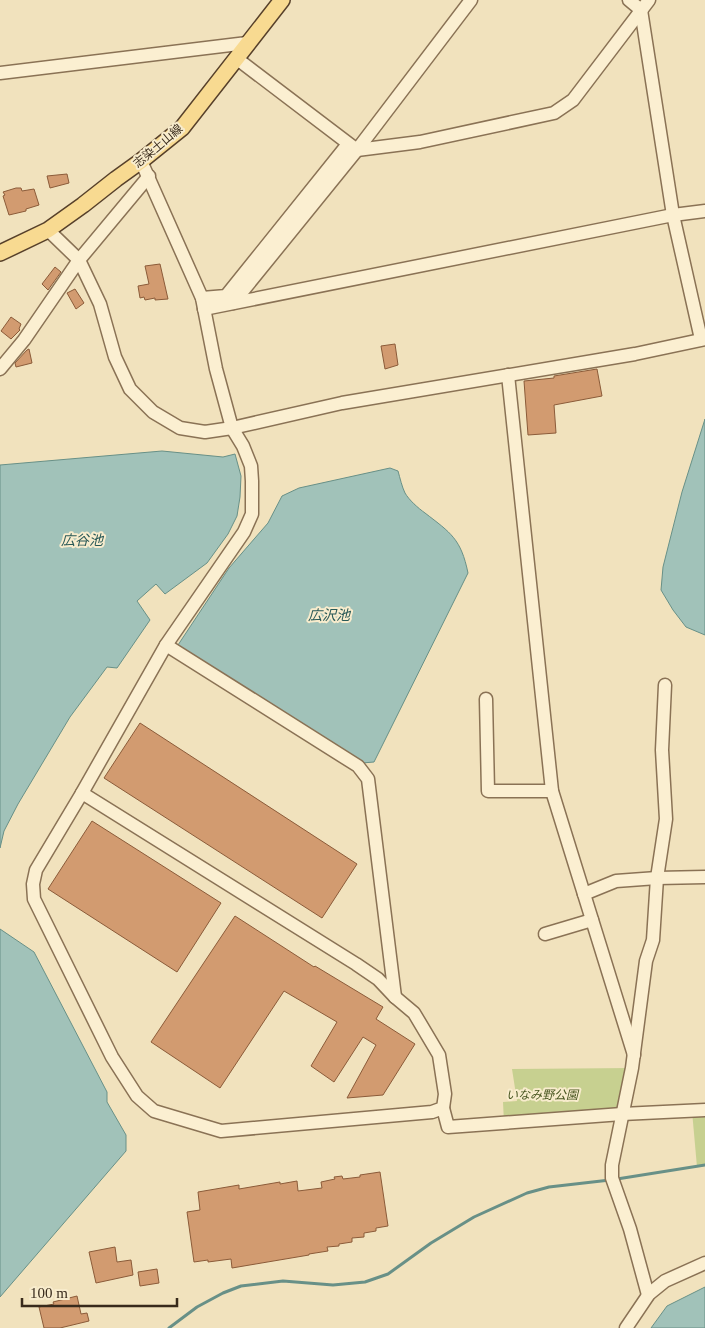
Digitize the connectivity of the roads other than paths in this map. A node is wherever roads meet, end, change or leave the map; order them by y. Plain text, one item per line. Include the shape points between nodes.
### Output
1 (282, 0) edge
2 (471, 0) edge
3 (628, 0) edge
4 (645, 5) edge
5 (247, 43) junction
6 (236, 58) junction
7 (0, 72) edge
8 (352, 147) junction
9 (141, 161) junction
10 (149, 176) junction
11 (705, 211) edge
12 (673, 215) junction
13 (48, 230) junction
14 (0, 253) edge
15 (79, 260) junction
16 (233, 303) junction
17 (203, 304) junction
18 (703, 339) edge
19 (0, 369) edge
20 (508, 375) junction
21 (232, 428) junction
22 (166, 645) junction
23 (665, 685) dead end
24 (486, 699) dead end
25 (552, 790) junction
26 (82, 793) junction
27 (705, 877) edge
28 (657, 878) junction
29 (584, 894) junction
30 (592, 920) junction
31 (545, 934) dead end
32 (395, 997) junction
33 (634, 1055) junction
34 (443, 1108) junction
35 (705, 1110) edge
36 (622, 1114) junction
37 (705, 1263) edge
38 (648, 1295) junction
39 (626, 1328) edge

1 - 5 main road, 志染土山線
2 - 8 street
3 - 4 street
4 - 8 street via 573,100 554,113 420,142
4 - 12 street
5 - 6 main road, 志染土山線
5 - 7 street
6 - 8 street
6 - 9 main road, 志染土山線 via 182,128
8 - 16 street
8 - 17 street via 226,296
9 - 10 street
9 - 13 main road, 志染土山線
10 - 15 street
10 - 17 street
11 - 12 street
12 - 16 street
12 - 18 street
13 - 14 main road, 志染土山線
13 - 15 street
15 - 19 street
15 - 21 street via 100,304 115,357 130,388 153,412 180,428 205,432
16 - 17 street
17 - 21 street
18 - 20 street
20 - 21 street via 342,404
20 - 25 street
21 - 22 street via 250,466 252,514 244,532
22 - 26 street
22 - 32 street via 358,766 368,779
23 - 28 street via 662,750 666,819
24 - 25 street via 488,791
25 - 29 street
26 - 32 street via 356,964 378,979
26 - 34 street via 36,870 34,899 112,1057 137,1096 154,1110 221,1131 432,1112
27 - 28 street
28 - 29 street via 616,881
28 - 33 street via 653,940 646,961
29 - 30 street
30 - 31 street
30 - 33 street
32 - 34 street via 414,1013 439,1055 445,1094
33 - 36 street
34 - 36 street via 448,1127
35 - 36 street
36 - 38 street via 612,1178
37 - 38 street via 665,1282
38 - 39 street

